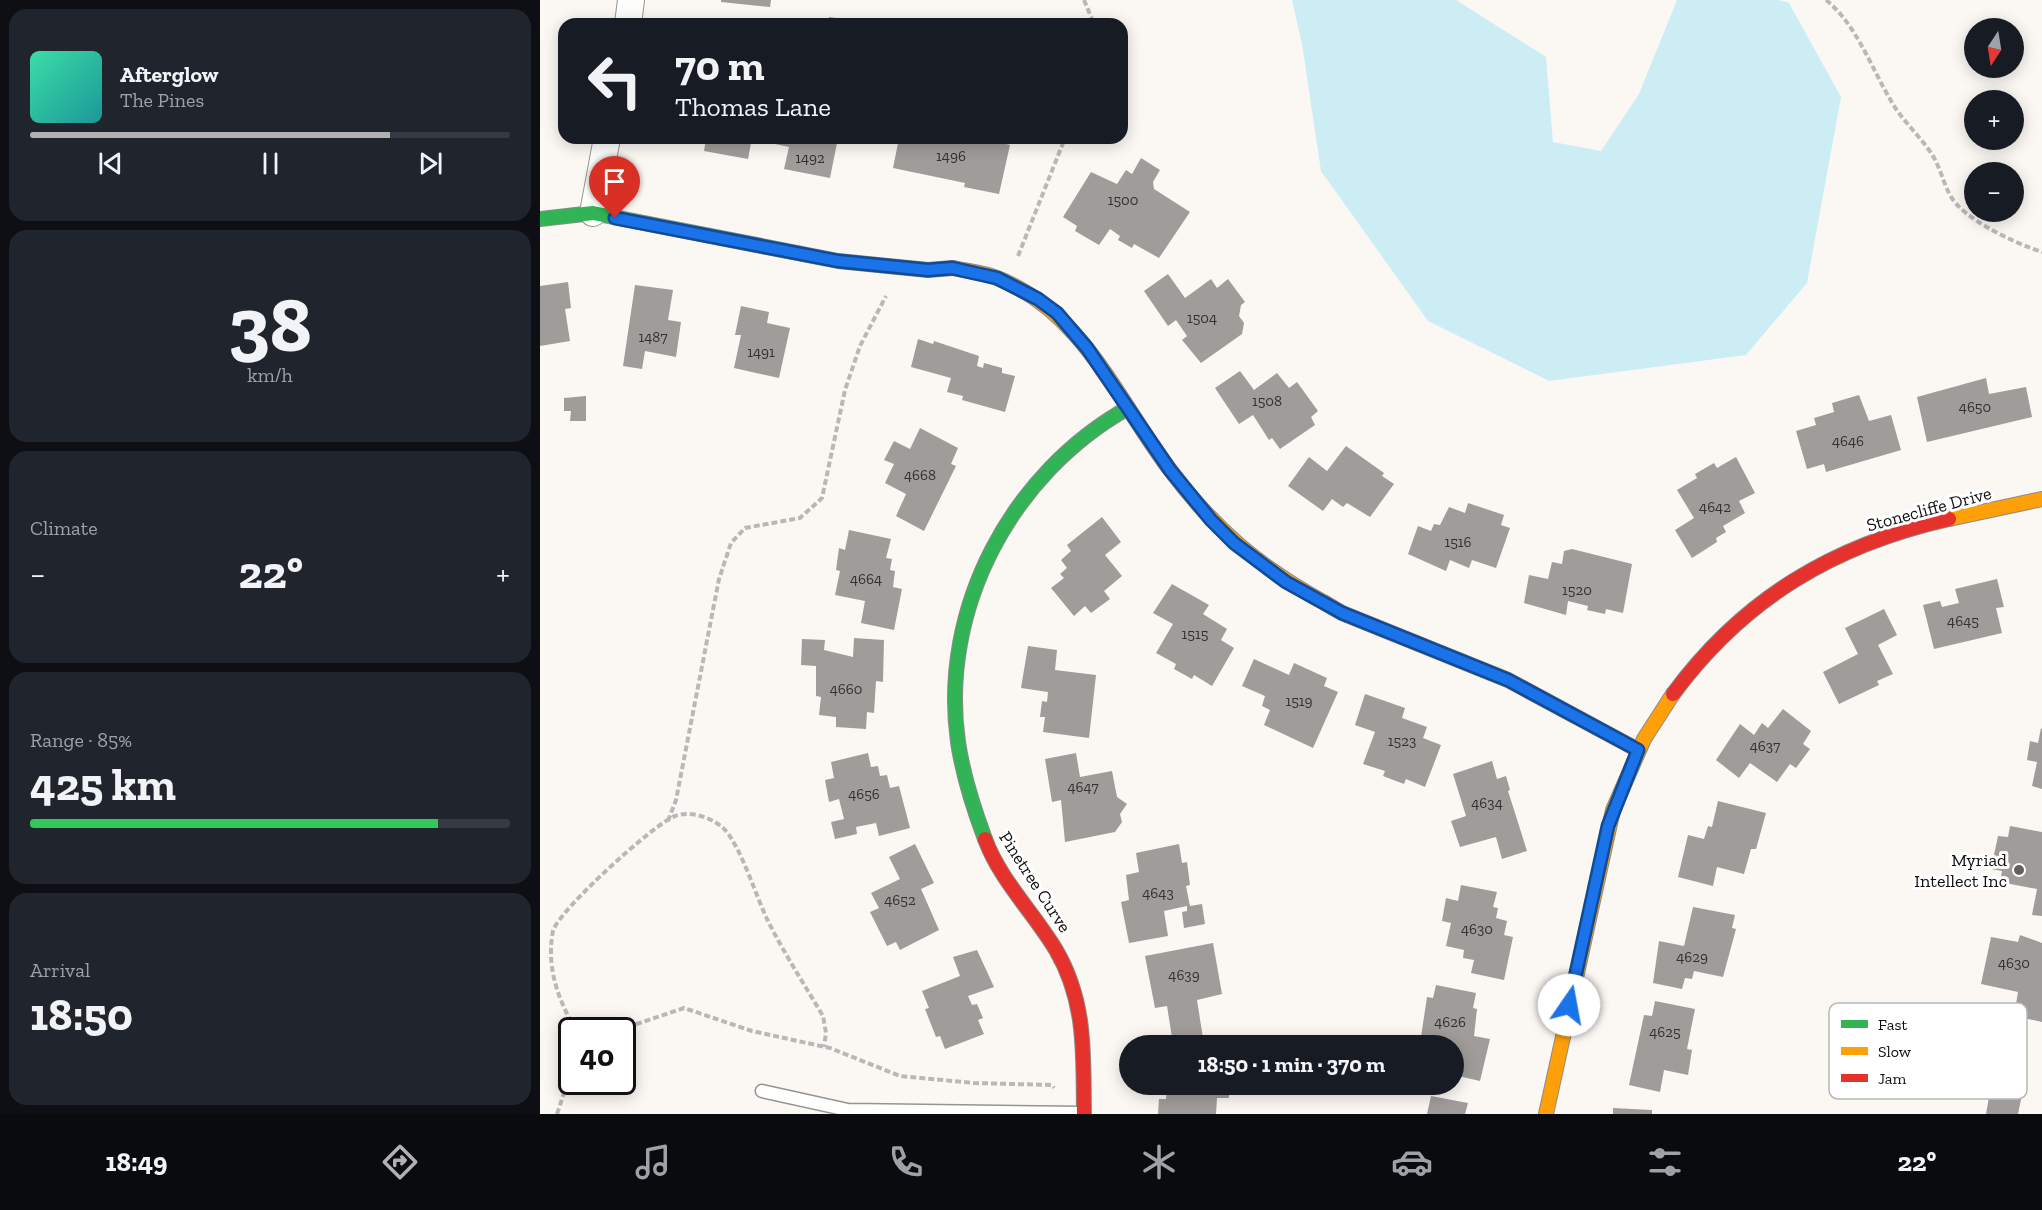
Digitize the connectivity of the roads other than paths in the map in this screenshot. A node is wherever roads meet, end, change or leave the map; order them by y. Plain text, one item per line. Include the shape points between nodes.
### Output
1 (632, 0) edge
2 (629, 18) edge
3 (606, 144) edge
4 (593, 213) junction
5 (540, 219) edge
6 (1128, 408) junction
7 (2042, 499) edge
8 (1638, 750) junction
9 (762, 1091) dead end
10 (1084, 1114) edge
11 (1546, 1114) edge

1 - 2 street
3 - 4 street
4 - 5 street
4 - 6 street via 838,261 928,270 952,268 997,278 1057,313 1087,348
6 - 8 street via 1170,470 1211,520 1234,543 1286,582 1342,613 1508,680
6 - 10 street, Pinetree Curve via 1070,447 1019,504 977,581 961,639 957,673 960,755 978,823 1014,890 1048,934 1074,989 1084,1027
7 - 8 street, Stonecliffe Drive via 1900,531 1838,555 1792,580 1738,620 1686,675 1660,710
8 - 11 street, Stonecliffe Drive via 1608,826
9 - 10 lane via 848,1110

